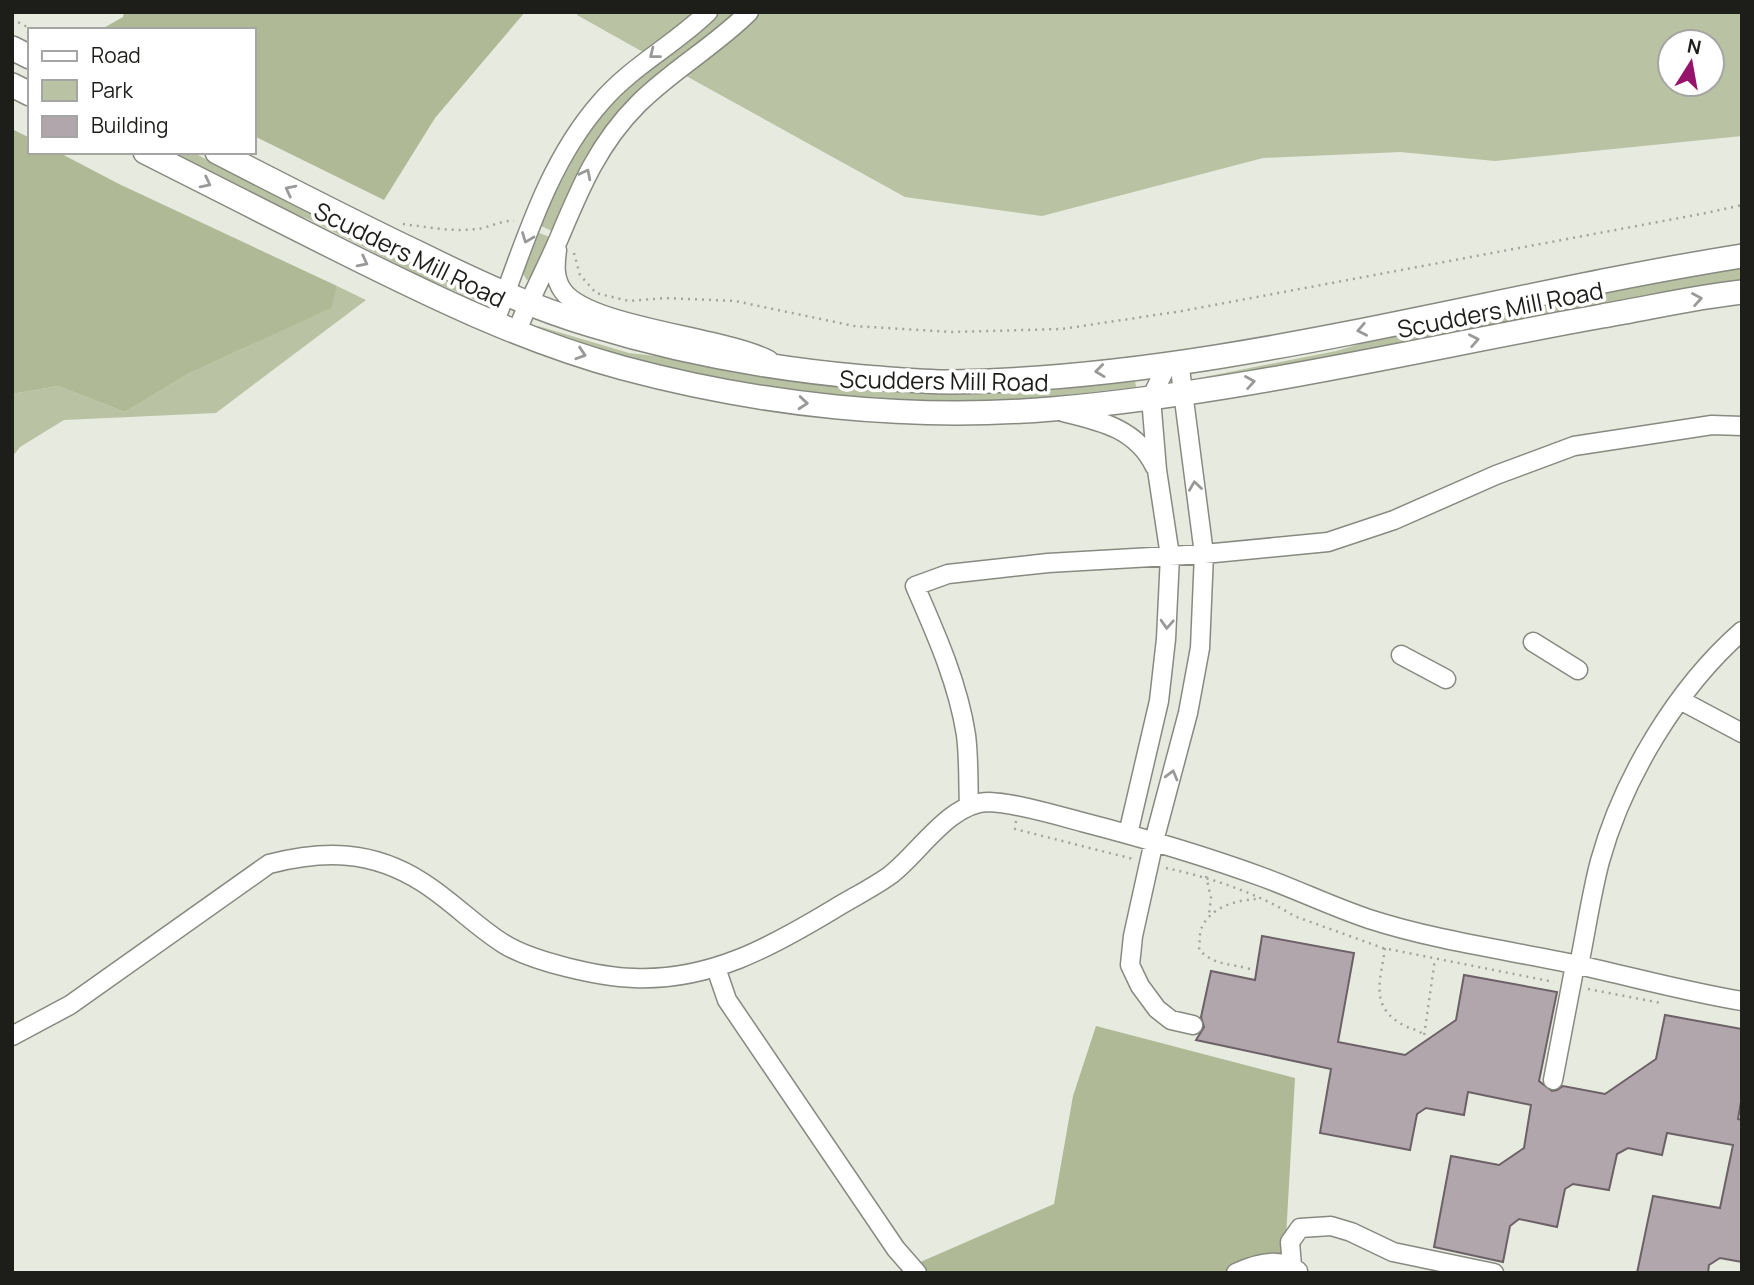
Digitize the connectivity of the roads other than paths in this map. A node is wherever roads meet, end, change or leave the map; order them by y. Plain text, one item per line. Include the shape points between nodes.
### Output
1 (708, 12) edge
2 (744, 14) edge
3 (12, 48) edge
4 (28, 56) edge
5 (12, 85) edge
6 (28, 93) edge
7 (149, 154) edge
8 (221, 154) edge
9 (559, 236) junction
10 (1742, 256) edge
11 (1742, 292) edge
12 (505, 295) junction
13 (527, 304) junction
14 (494, 324) junction
15 (516, 333) junction
16 (1174, 362) junction
17 (781, 367) junction
18 (1183, 393) junction
19 (1151, 398) junction
20 (1052, 409) junction
21 (1742, 426) edge
22 (1157, 470) junction
23 (1204, 554) junction
24 (1170, 556) junction
25 (1742, 631) edge
26 (1533, 642) dead end
27 (1401, 655) dead end
28 (1578, 670) dead end
29 (1446, 679) dead end
30 (1680, 700) junction
31 (1742, 733) edge
32 (969, 806) junction
33 (1128, 834) junction
34 (1154, 841) junction
35 (1577, 965) junction
36 (716, 968) junction
37 (1742, 1001) edge
38 (1193, 1025) dead end
39 (12, 1036) edge
40 (1553, 1080) dead end
41 (1296, 1269) edge
42 (918, 1273) edge
43 (1236, 1273) edge
44 (1494, 1273) edge

1 -> 12 street via 601,101 576,133 556,169
9 -> 2 street via 593,161 615,130 663,81 716,42
3 - 4 main road
5 - 6 main road
7 -> 14 main road, Scudders Mill Road
12 -> 8 main road, Scudders Mill Road
9 - 13 street
9 - 17 street via 556,274 563,291 579,306 754,352
10 -> 16 main road, Scudders Mill Road
18 -> 11 main road, Scudders Mill Road
12 - 13 main road, Scudders Mill Road
12 - 14 street
13 - 15 street
13 - 17 main road, Scudders Mill Road via 646,341
14 - 15 main road, Scudders Mill Road
15 -> 20 main road, Scudders Mill Road via 621,368 785,401 906,411
16 -> 17 main road, Scudders Mill Road via 1073,375 950,382
16 - 18 street
16 - 19 street
18 - 19 main road, Scudders Mill Road
23 -> 18 street
19 - 20 main road, Scudders Mill Road
19 - 22 street
20 - 22 street via 1117,427 1139,443
21 - 23 street via 1712,425 1574,446 1328,542
22 - 24 street
23 - 24 street
34 -> 23 street via 1200,648
24 - 32 street via 947,574 915,586 954,687 966,736
24 -> 33 street via 1158,701
25 - 30 street
26 - 28 street
27 - 29 street
30 - 31 street
30 - 35 street via 1633,777 1615,819 1600,860
32 - 33 street via 988,802
32 - 36 street via 948,819 890,875 786,937
33 - 34 street
34 - 35 street via 1369,919
34 - 38 street via 1130,965 1157,1009 1171,1020
35 - 37 street
35 - 40 street
36 - 39 street via 635,978 551,962 506,946 402,871 352,855 319,853 269,864 69,1005
36 - 42 street via 727,1000 762,1053
41 - 43 street via 1272,1262
41 - 44 street via 1290,1242 1300,1228 1331,1226 1393,1252

